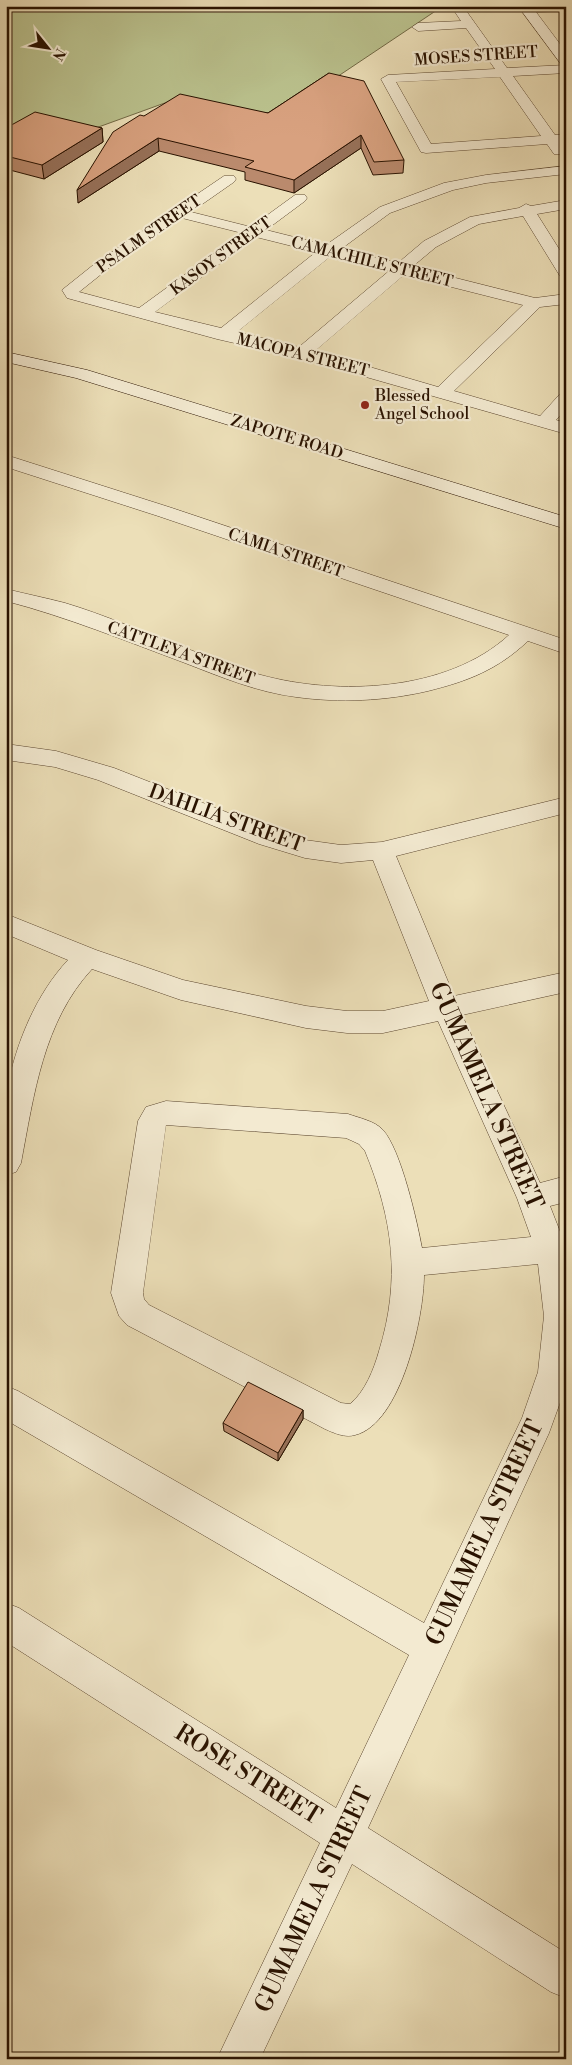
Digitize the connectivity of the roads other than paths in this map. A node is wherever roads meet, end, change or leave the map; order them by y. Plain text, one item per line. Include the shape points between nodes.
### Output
1 (460, 6) edge
2 (566, 7) edge
3 (525, 8) edge
4 (471, 24) junction
5 (418, 27) dead end
6 (561, 48) edge
7 (566, 61) edge
8 (566, 69) edge
9 (504, 72) junction
10 (566, 138) edge
11 (551, 139) junction
12 (566, 160) edge
13 (566, 170) edge
14 (229, 180) dead end
15 (300, 198) dead end
16 (566, 204) edge
17 (526, 209) junction
18 (179, 213) junction
19 (255, 231) junction
20 (328, 251) junction
21 (402, 269) junction
22 (566, 273) edge
23 (70, 290) joint
24 (566, 299) edge
25 (535, 302) junction
26 (142, 314) junction
27 (223, 335) junction
28 (302, 353) junction
29 (8, 359) edge
30 (442, 393) junction
31 (566, 398) edge
32 (544, 423) junction
33 (566, 429) edge
34 (6, 461) edge
35 (566, 523) edge
36 (6, 595) edge
37 (566, 623) edge
38 (524, 633) junction
39 (558, 645) edge
40 (6, 752) edge
41 (566, 805) edge
42 (382, 851) junction
43 (6, 923) edge
44 (87, 957) junction
45 (566, 982) edge
46 (446, 1009) junction
47 (6, 1163) edge
48 (566, 1190) edge
49 (532, 1198) junction
50 (551, 1249) junction
51 (408, 1263) junction
52 (6, 1402) edge
53 (6, 1621) edge
54 (432, 1648) junction
55 (344, 1836) junction
56 (566, 1977) edge
57 (238, 2059) edge

1 - 4 street
2 - 3 street
3 - 6 street
4 - 5 street
4 - 9 street
6 - 7 street
8 - 9 street, MOSES STREET
9 - 11 street
9 - 11 street, MOSES STREET via 388,80 426,149
10 - 11 street
11 - 12 street
13 - 20 street via 486,179 418,196 385,210
14 - 18 street, PSALM STREET
15 - 19 street, KASOY STREET
16 - 17 street
17 - 21 street via 475,220 430,244
17 - 22 street
18 - 19 street, CAMACHILE STREET
18 - 23 street, PSALM STREET
19 - 20 street, CAMACHILE STREET
19 - 26 street, KASOY STREET
20 - 21 street, CAMACHILE STREET
20 - 27 street
21 - 25 street, CAMACHILE STREET
21 - 28 street
23 - 26 street, MACOPA STREET via 74,294
24 - 25 street, CAMACHILE STREET
25 - 30 street
26 - 27 street, MACOPA STREET
27 - 28 street, MACOPA STREET
28 - 30 street, MACOPA STREET
29 - 35 street, ZAPOTE ROAD via 81,374
30 - 32 street, MACOPA STREET
31 - 32 street
32 - 33 street, MACOPA STREET
34 - 38 street, CAMIA STREET
36 - 38 street, CATTLEYA STREET via 66,610 254,681 296,690 343,694 404,689 456,678 485,663
37 - 39 street
38 - 39 street, CAMIA STREET
40 - 42 street, DAHLIA STREET via 56,758 106,774 268,838 305,849 341,854
41 - 42 street, DAHLIA STREET
42 - 46 street, GUMAMELA STREET
43 - 44 street
44 - 46 street via 181,990 306,1017 383,1022
44 - 47 street via 65,982 37,1033 28,1058
45 - 46 street
46 - 49 street, GUMAMELA STREET
48 - 49 street
49 - 50 street, GUMAMELA STREET
50 - 51 street
50 - 54 street, GUMAMELA STREET via 560,1316 554,1372 537,1422
51 - 51 street via 403,1227 390,1181 380,1150 370,1136 348,1126 176,1114 156,1115 152,1120 127,1293 130,1306 138,1315 337,1418 353,1420 367,1410 396,1353 405,1307
52 - 54 street
53 - 55 street, ROSE STREET
54 - 55 street, GUMAMELA STREET
55 - 56 street, ROSE STREET
55 - 57 street, GUMAMELA STREET

